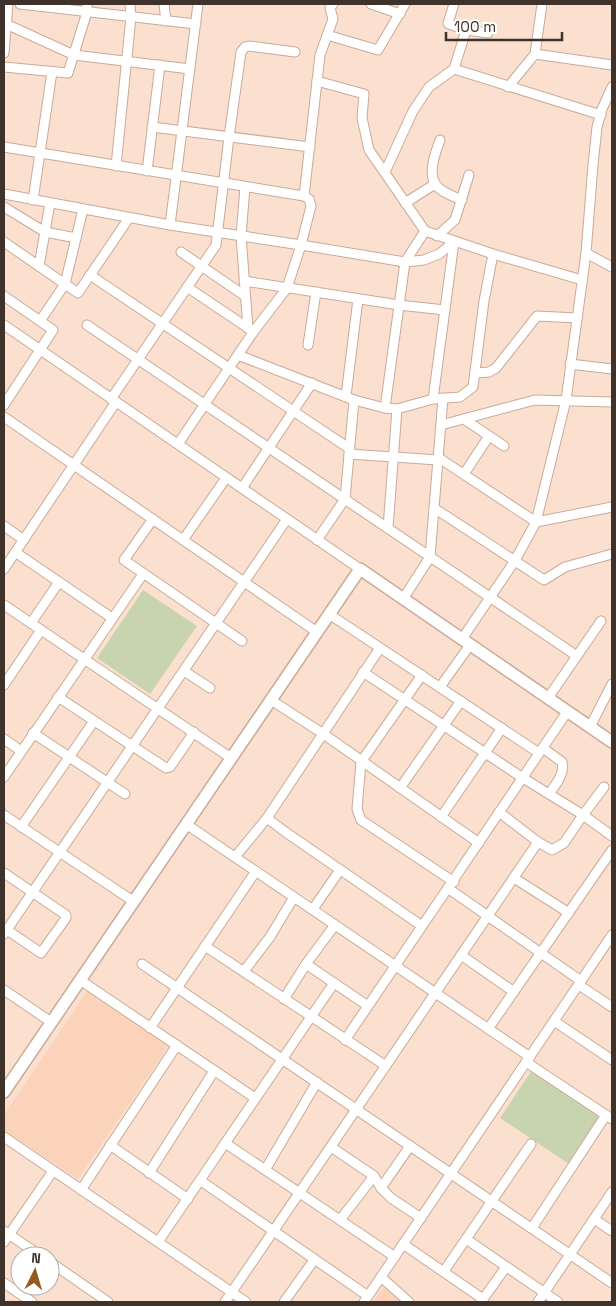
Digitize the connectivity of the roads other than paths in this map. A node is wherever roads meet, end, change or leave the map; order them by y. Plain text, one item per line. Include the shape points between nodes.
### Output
1 (8, 4) edge
2 (20, 4) edge
3 (130, 4) edge
4 (164, 4) edge
5 (198, 4) edge
6 (332, 4) edge
7 (370, 4) edge
8 (405, 4) edge
9 (454, 4) edge
10 (542, 4) edge
11 (87, 8) edge
12 (400, 14) junction
13 (131, 17) junction
14 (166, 21) junction
15 (6, 24) junction
16 (196, 24) junction
17 (466, 30) junction
18 (488, 33) dead end
19 (327, 35) junction
20 (296, 52) dead end
21 (4, 53) edge
22 (535, 54) junction
23 (74, 55) junction
24 (127, 61) junction
25 (160, 65) junction
26 (612, 65) edge
27 (4, 67) edge
28 (190, 69) junction
29 (454, 69) junction
30 (52, 72) junction
31 (317, 81) junction
32 (508, 87) junction
33 (612, 87) edge
34 (601, 115) junction
35 (152, 127) junction
36 (182, 131) junction
37 (228, 137) junction
38 (440, 140) dead end
39 (4, 147) edge
40 (310, 147) junction
41 (40, 153) junction
42 (116, 166) junction
43 (147, 171) junction
44 (385, 172) junction
45 (470, 175) dead end
46 (177, 176) junction
47 (223, 183) junction
48 (435, 184) junction
49 (245, 187) junction
50 (4, 194) edge
51 (304, 196) junction
52 (33, 200) junction
53 (462, 200) junction
54 (50, 203) junction
55 (405, 203) junction
56 (4, 207) edge
57 (83, 209) junction
58 (129, 218) junction
59 (170, 225) junction
60 (425, 231) junction
61 (45, 232) junction
62 (217, 232) junction
63 (241, 236) junction
64 (437, 236) junction
65 (76, 238) junction
66 (4, 242) edge
67 (454, 242) junction
68 (301, 245) junction
69 (181, 252) dead end
70 (586, 253) junction
71 (493, 254) junction
72 (406, 262) junction
73 (39, 266) junction
74 (202, 266) junction
75 (612, 267) edge
76 (90, 275) junction
77 (582, 280) junction
78 (244, 281) junction
79 (65, 284) junction
80 (187, 287) junction
81 (287, 288) junction
82 (316, 292) junction
83 (4, 296) edge
84 (245, 296) junction
85 (358, 299) junction
86 (399, 305) junction
87 (445, 310) junction
88 (577, 318) junction
89 (40, 321) junction
90 (162, 324) junction
91 (4, 325) edge
92 (87, 325) dead end
93 (251, 329) junction
94 (308, 345) dead end
95 (40, 350) junction
96 (238, 355) junction
97 (138, 360) junction
98 (570, 364) junction
99 (229, 368) junction
100 (612, 369) edge
101 (475, 373) junction
102 (312, 383) junction
103 (350, 398) junction
104 (434, 398) junction
105 (444, 398) junction
106 (566, 400) junction
107 (114, 401) junction
108 (612, 402) edge
109 (4, 404) edge
110 (205, 404) junction
111 (385, 408) junction
112 (397, 409) junction
113 (293, 411) junction
114 (4, 417) edge
115 (464, 419) junction
116 (441, 425) junction
117 (489, 436) junction
118 (178, 444) junction
119 (504, 446) dead end
120 (269, 448) junction
121 (349, 451) junction
122 (393, 457) junction
123 (438, 459) junction
124 (74, 465) junction
125 (464, 474) junction
126 (226, 478) junction
127 (242, 488) junction
128 (345, 499) junction
129 (612, 507) edge
130 (434, 508) junction
131 (152, 519) junction
132 (287, 519) junction
133 (536, 522) junction
134 (4, 526) edge
135 (388, 528) junction
136 (24, 540) junction
137 (183, 540) junction
138 (317, 540) junction
139 (15, 552) junction
140 (612, 554) edge
141 (430, 557) junction
142 (514, 562) junction
143 (4, 569) edge
144 (360, 569) junction
145 (143, 574) junction
146 (59, 582) junction
147 (244, 582) junction
148 (490, 597) junction
149 (402, 598) junction
150 (4, 605) edge
151 (329, 614) junction
152 (112, 618) junction
153 (601, 621) dead end
154 (30, 623) junction
155 (217, 623) junction
156 (41, 630) junction
157 (317, 632) junction
158 (242, 641) dead end
159 (466, 642) junction
160 (380, 648) junction
161 (577, 656) junction
162 (84, 659) junction
163 (184, 671) junction
164 (363, 672) junction
165 (422, 676) junction
166 (4, 684) edge
167 (612, 684) edge
168 (440, 687) junction
169 (210, 688) dead end
170 (58, 697) junction
171 (548, 698) junction
172 (271, 700) junction
173 (405, 700) junction
174 (461, 701) junction
175 (158, 708) junction
176 (567, 712) junction
177 (94, 721) junction
178 (444, 726) junction
179 (590, 727) junction
180 (502, 728) junction
181 (194, 732) junction
182 (33, 733) junction
183 (322, 733) junction
184 (4, 739) edge
185 (612, 742) edge
186 (132, 747) junction
187 (21, 751) junction
188 (541, 751) junction
189 (485, 753) junction
190 (69, 757) junction
191 (231, 758) junction
192 (362, 762) junction
193 (4, 777) edge
194 (523, 778) junction
195 (107, 783) junction
196 (604, 787) dead end
197 (400, 788) junction
198 (125, 794) dead end
199 (550, 794) junction
200 (499, 812) junction
201 (4, 815) edge
202 (583, 815) junction
203 (441, 817) junction
204 (267, 818) junction
205 (186, 824) junction
206 (21, 827) junction
207 (612, 836) edge
208 (538, 842) junction
209 (479, 843) junction
210 (612, 850) edge
211 (59, 853) junction
212 (235, 857) junction
213 (340, 870) junction
214 (256, 871) junction
215 (4, 873) edge
216 (514, 878) junction
217 (451, 885) junction
218 (32, 892) junction
219 (294, 897) junction
220 (134, 900) junction
221 (312, 909) junction
222 (569, 913) junction
223 (488, 916) junction
224 (335, 925) junction
225 (422, 926) junction
226 (5, 931) edge
227 (612, 935) edge
228 (205, 946) junction
229 (608, 949) edge
230 (541, 953) junction
231 (461, 955) junction
232 (142, 964) dead end
233 (306, 964) junction
234 (395, 966) junction
235 (244, 972) junction
236 (80, 980) junction
237 (334, 983) junction
238 (580, 983) junction
239 (177, 988) junction
240 (4, 990) edge
241 (514, 992) junction
242 (435, 993) junction
243 (284, 999) junction
244 (368, 1006) junction
245 (612, 1007) edge
246 (311, 1017) junction
247 (554, 1021) junction
248 (51, 1022) junction
249 (150, 1028) junction
250 (488, 1029) junction
251 (345, 1040) junction
252 (176, 1046) junction
253 (282, 1059) junction
254 (528, 1060) junction
255 (612, 1060) edge
256 (386, 1066) junction
257 (214, 1071) junction
258 (317, 1082) junction
259 (4, 1092) edge
260 (255, 1098) junction
261 (356, 1109) junction
262 (609, 1117) edge
263 (4, 1138) edge
264 (225, 1143) junction
265 (531, 1144) dead end
266 (110, 1145) junction
267 (410, 1146) junction
268 (331, 1147) junction
269 (265, 1170) junction
270 (52, 1171) junction
271 (149, 1172) junction
272 (451, 1174) junction
273 (374, 1176) junction
274 (200, 1180) junction
275 (381, 1188) junction
276 (81, 1190) junction
277 (612, 1192) edge
278 (300, 1193) junction
279 (188, 1199) junction
280 (492, 1201) junction
281 (421, 1218) junction
282 (594, 1219) junction
283 (340, 1220) junction
284 (532, 1228) junction
285 (273, 1231) junction
286 (612, 1231) edge
287 (6, 1236) edge
288 (466, 1239) junction
289 (158, 1242) junction
290 (403, 1244) junction
291 (24, 1246) edge
292 (570, 1254) junction
293 (394, 1257) junction
294 (314, 1260) junction
295 (506, 1266) junction
296 (60, 1269) edge
297 (444, 1272) junction
298 (381, 1277) junction
299 (4, 1283) edge
300 (612, 1283) edge
301 (232, 1292) junction
302 (544, 1293) junction
303 (366, 1299) edge
304 (482, 1301) edge
305 (32, 1302) edge
306 (108, 1302) edge
307 (225, 1302) edge
308 (246, 1302) edge
309 (284, 1302) edge
310 (409, 1302) edge
311 (538, 1302) edge
312 (558, 1302) edge

1 - 15 street
2 - 11 street
3 - 13 street
4 - 14 street
5 - 16 street
6 - 19 street via 333,18
7 - 12 street
8 - 12 street
9 - 17 street via 448,23
10 - 22 street
11 - 13 street
11 - 23 street
12 - 19 street via 378,50
13 - 14 street
13 - 24 street
14 - 16 street
15 - 21 street
15 - 23 street
16 - 28 street
17 - 18 street
17 - 29 street
19 - 31 street via 320,55
20 - 37 street via 244,47
22 - 26 street
22 - 32 street
23 - 24 street
23 - 30 street via 68,73
24 - 25 street
24 - 42 street
25 - 28 street
25 - 35 street
27 - 30 street
28 - 36 street
29 - 32 street
29 - 44 street via 429,87 413,111
30 - 41 street
31 - 40 street
31 - 44 street via 364,94 362,118 369,150
32 - 34 street
33 - 34 street
34 - 70 street via 593,165
35 - 36 street
35 - 43 street
36 - 37 street
36 - 46 street
37 - 40 street
37 - 47 street
38 - 48 street via 432,172
39 - 41 street
40 - 51 street
41 - 42 street
41 - 52 street
42 - 43 street
43 - 46 street
44 - 55 street
45 - 53 street
46 - 47 street
46 - 59 street
47 - 49 street
47 - 62 street
48 - 53 street
48 - 55 street
49 - 51 street
49 - 63 street
50 - 52 street
51 - 68 street via 311,206
52 - 54 street
53 - 64 street via 455,220
54 - 57 street
54 - 61 street
55 - 60 street
56 - 61 street
57 - 58 street
57 - 65 street
58 - 59 street
58 - 76 street
59 - 62 street
60 - 64 street
60 - 72 street
61 - 65 street
61 - 73 street
62 - 63 street
62 - 74 street via 216,245
63 - 68 street
63 - 78 street
64 - 67 street
65 - 79 street
66 - 73 street
67 - 71 street
67 - 72 street via 439,254
67 - 87 street
68 - 72 street
68 - 81 street
69 - 74 street
70 - 75 street
70 - 77 street
71 - 77 street
71 - 101 street
72 - 86 street
73 - 79 street
74 - 80 street
74 - 84 street
76 - 79 street via 78,293
76 - 90 street
77 - 88 street
78 - 81 street
78 - 84 street
79 - 89 street
80 - 90 street
80 - 93 street
81 - 82 street
81 - 93 street
82 - 85 street
82 - 94 street
83 - 89 street
84 - 93 street
85 - 86 street
85 - 103 street
86 - 87 street
86 - 111 street
87 - 104 street
88 - 98 street
88 - 101 street via 537,316 496,368
89 - 95 street via 53,330
90 - 97 street
90 - 99 street
91 - 95 street
92 - 97 street
93 - 96 street
95 - 107 street
95 - 109 street
96 - 99 street
96 - 102 street
97 - 107 street
97 - 110 street
98 - 100 street
98 - 106 street
99 - 110 street
99 - 113 street
101 - 105 street via 473,388 460,397
102 - 103 street
102 - 113 street
103 - 111 street
103 - 121 street
104 - 105 street
104 - 112 street
105 - 116 street
106 - 108 street
106 - 115 street via 535,400
106 - 133 street
107 - 118 street
107 - 124 street
110 - 118 street
110 - 120 street
111 - 112 street
112 - 122 street
113 - 120 street
113 - 121 street
114 - 124 street
115 - 116 street
115 - 117 street
116 - 123 street
117 - 119 street
117 - 125 street
118 - 126 street
120 - 127 street
120 - 128 street
121 - 122 street
121 - 128 street
122 - 123 street
122 - 135 street
123 - 125 street
123 - 130 street
124 - 131 street
124 - 136 street
125 - 133 street
126 - 127 street
126 - 137 street
127 - 132 street
128 - 135 street
128 - 138 street
129 - 133 street
130 - 141 street
130 - 142 street
131 - 137 street
131 - 145 street via 124,560
132 - 138 street
132 - 147 street
133 - 142 street
134 - 136 street
135 - 141 street
136 - 139 street
137 - 147 street
138 - 144 street
139 - 143 street
139 - 146 street
140 - 142 street via 565,567 544,580
141 - 148 street
141 - 149 street
142 - 148 street
144 - 149 street
144 - 151 street
145 - 152 street
145 - 155 street
146 - 152 street
146 - 154 street
147 - 155 street
147 - 157 street
148 - 159 street
148 - 161 street
149 - 159 street
150 - 154 street
151 - 157 street
151 - 160 street
152 - 162 street
153 - 161 street
154 - 156 street
155 - 158 street
155 - 163 street
156 - 162 street
156 - 166 street
157 - 172 street
159 - 168 street
159 - 171 street
160 - 164 street
160 - 165 street
161 - 171 street
162 - 170 street
162 - 175 street
163 - 169 street
163 - 175 street
164 - 173 street
164 - 183 street
165 - 168 street
165 - 173 street
167 - 179 street
168 - 174 street
170 - 177 street
170 - 182 street
171 - 176 street
172 - 183 street
172 - 191 street
173 - 178 street
173 - 192 street
174 - 178 street
174 - 180 street
175 - 181 street
175 - 186 street
176 - 179 street
176 - 188 street
177 - 186 street
177 - 190 street
178 - 189 street
178 - 197 street
179 - 185 street
180 - 188 street
180 - 189 street
181 - 186 street via 170,767 166,768
181 - 191 street
182 - 187 street
182 - 190 street
183 - 192 street
183 - 204 street
184 - 187 street
186 - 195 street
187 - 193 street
188 - 194 street
188 - 199 street via 563,765 564,770
189 - 194 street
189 - 203 street
190 - 195 street
190 - 206 street
191 - 205 street
192 - 197 street
192 - 217 street via 357,809 361,820
194 - 199 street
194 - 200 street
195 - 198 street
195 - 211 street
196 - 202 street
197 - 203 street
199 - 202 street
200 - 208 street
200 - 209 street
201 - 206 street
202 - 207 street
202 - 208 street via 559,848 552,850
203 - 209 street
204 - 212 street
204 - 213 street
205 - 212 street
205 - 220 street
206 - 211 street
208 - 216 street
209 - 217 street
210 - 222 street
211 - 218 street
211 - 220 street
212 - 214 street
213 - 221 street
213 - 225 street
214 - 219 street
214 - 228 street
215 - 218 street
216 - 222 street
216 - 223 street
217 - 223 street
217 - 225 street
218 - 226 street
218 - 226 street via 64,913 66,918 41,953
219 - 221 street
219 - 235 street
220 - 236 street
221 - 224 street
222 - 230 street
223 - 230 street
223 - 231 street
224 - 233 street
224 - 234 street
225 - 234 street
227 - 229 street
228 - 235 street
228 - 239 street
229 - 238 street
230 - 238 street
230 - 241 street
231 - 241 street
231 - 242 street
232 - 239 street
233 - 237 street
233 - 243 street
234 - 242 street
234 - 244 street
235 - 243 street
236 - 248 street
236 - 249 street
237 - 244 street
237 - 246 street
238 - 245 street
238 - 247 street
239 - 249 street
239 - 253 street
240 - 248 street
241 - 250 street
242 - 250 street
242 - 256 street
243 - 246 street
244 - 251 street
246 - 251 street
246 - 253 street
247 - 254 street
247 - 255 street
248 - 259 street
249 - 252 street
250 - 254 street
251 - 256 street
252 - 257 street
252 - 266 street
253 - 258 street
253 - 260 street
254 - 262 street
254 - 272 street
256 - 261 street
257 - 260 street
257 - 271 street
258 - 261 street
258 - 269 street
260 - 264 street
261 - 267 street
261 - 268 street
262 - 284 street
263 - 270 street
264 - 269 street
264 - 274 street
265 - 280 street
266 - 271 street
266 - 276 street
267 - 272 street
267 - 275 street
268 - 273 street
268 - 278 street
269 - 278 street
270 - 276 street
270 - 287 street
271 - 279 street
272 - 280 street
272 - 281 street
273 - 275 street
273 - 283 street
274 - 279 street
274 - 285 street
275 - 281 street
276 - 289 street
277 - 282 street
278 - 283 street
278 - 285 street
279 - 289 street
280 - 284 street
280 - 288 street
281 - 290 street
282 - 286 street
282 - 292 street
283 - 293 street
284 - 292 street
285 - 294 street
285 - 301 street
287 - 291 street
288 - 295 street
288 - 297 street
289 - 301 street
290 - 293 street
290 - 297 street
292 - 300 street
292 - 302 street
293 - 298 street
294 - 303 street
294 - 309 street
295 - 302 street
295 - 304 street
296 - 306 street
297 - 304 street
298 - 303 street
298 - 310 street
299 - 305 street
301 - 307 street
301 - 308 street
302 - 311 street
302 - 312 street

